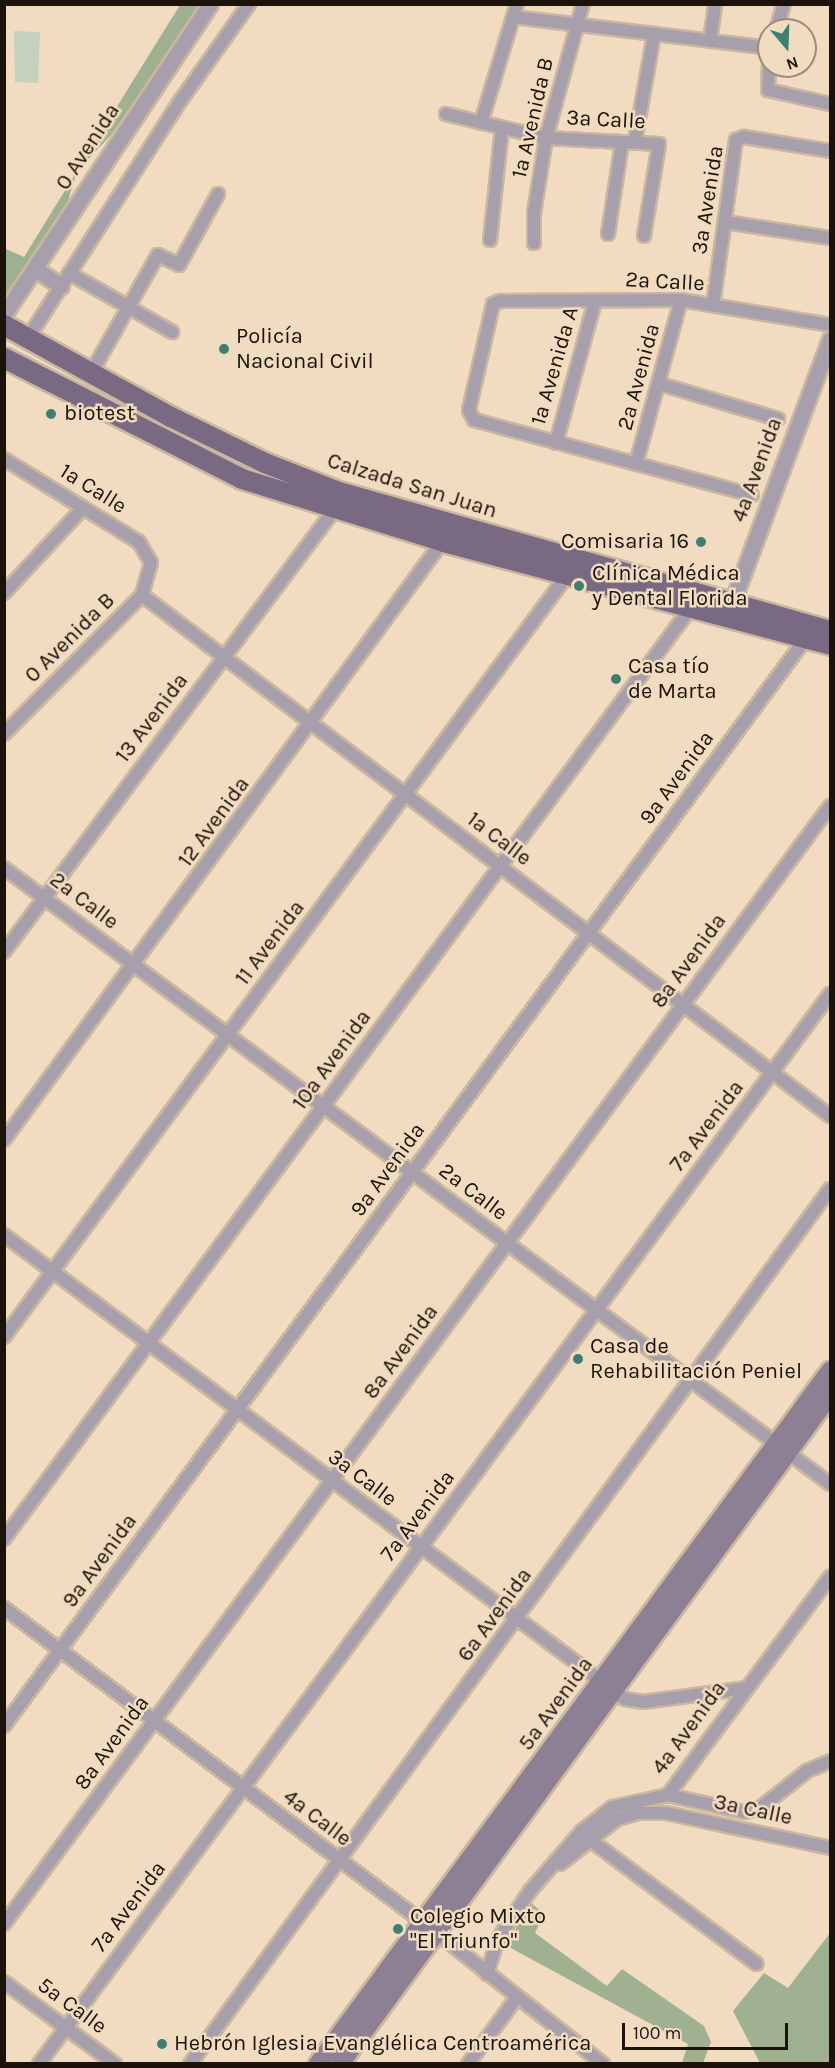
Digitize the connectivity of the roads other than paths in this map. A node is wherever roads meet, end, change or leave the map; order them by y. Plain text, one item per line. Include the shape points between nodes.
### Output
1 (210, 4) edge
2 (249, 4) edge
3 (517, 4) edge
4 (583, 4) edge
5 (715, 4) edge
6 (514, 17) junction
7 (578, 25) junction
8 (654, 34) junction
9 (711, 41) junction
10 (757, 47) edge
11 (768, 78) edge
12 (831, 104) edge
13 (446, 114) dead end
14 (481, 123) junction
15 (502, 128) junction
16 (546, 138) junction
17 (636, 141) junction
18 (622, 142) junction
19 (831, 151) edge
20 (218, 194) dead end
21 (725, 222) junction
22 (608, 234) dead end
23 (644, 237) dead end
24 (831, 238) edge
25 (490, 240) dead end
26 (534, 243) dead end
27 (35, 269) junction
28 (65, 279) junction
29 (681, 300) junction
30 (595, 301) junction
31 (713, 305) junction
32 (130, 306) junction
33 (4, 314) edge
34 (4, 325) edge
35 (831, 325) edge
36 (172, 332) dead end
37 (27, 338) junction
38 (831, 339) edge
39 (4, 358) edge
40 (90, 375) junction
41 (660, 384) junction
42 (778, 419) dead end
43 (556, 443) junction
44 (5, 462) edge
45 (636, 464) junction
46 (242, 479) junction
47 (313, 481) junction
48 (752, 495) dead end
49 (83, 508) junction
50 (334, 510) junction
51 (446, 533) junction
52 (151, 563) joint
53 (568, 574) junction
54 (4, 593) edge
55 (142, 595) junction
56 (693, 599) junction
57 (729, 609) junction
58 (831, 631) edge
59 (806, 638) junction
60 (831, 645) edge
61 (224, 657) junction
62 (312, 724) junction
63 (4, 734) edge
64 (406, 795) junction
65 (831, 806) edge
66 (501, 866) junction
67 (4, 868) edge
68 (45, 898) junction
69 (589, 933) junction
70 (4, 952) edge
71 (134, 964) junction
72 (831, 994) edge
73 (684, 1005) junction
74 (228, 1035) junction
75 (773, 1072) junction
76 (324, 1106) junction
77 (831, 1116) edge
78 (4, 1140) edge
79 (412, 1173) junction
80 (831, 1189) edge
81 (4, 1235) edge
82 (507, 1244) junction
83 (53, 1272) junction
84 (596, 1310) junction
85 (4, 1337) edge
86 (148, 1344) junction
87 (831, 1371) edge
88 (692, 1382) junction
89 (831, 1395) edge
90 (237, 1410) junction
91 (781, 1449) junction
92 (331, 1481) junction
93 (831, 1484) edge
94 (4, 1539) edge
95 (420, 1548) junction
96 (831, 1577) edge
97 (4, 1608) edge
98 (517, 1620) junction
99 (61, 1650) junction
100 (608, 1687) junction
101 (747, 1688) junction
102 (154, 1721) junction
103 (4, 1726) edge
104 (831, 1761) edge
105 (243, 1788) junction
106 (668, 1795) junction
107 (666, 1813) joint
108 (589, 1839) junction
109 (831, 1848) edge
110 (339, 1861) junction
111 (530, 1891) junction
112 (4, 1924) edge
113 (430, 1929) junction
114 (757, 1964) dead end
115 (486, 1974) junction
116 (4, 1982) edge
117 (517, 1997) junction
118 (66, 2027) junction
119 (39, 2064) edge
120 (115, 2064) edge
121 (190, 2064) edge
122 (318, 2064) edge
123 (340, 2064) edge
124 (468, 2064) edge
125 (603, 2064) edge

1 - 27 street, 0 Avenida
2 - 28 street
3 - 6 street
4 - 7 street, 1a Avenida B
5 - 9 street
6 - 7 street
6 - 14 street
7 - 8 street
7 - 16 street, 1a Avenida B
8 - 9 street
8 - 17 street
9 - 10 street
11 - 12 street via 768,90
13 - 14 street, 3a Calle
14 - 15 street, 3a Calle
15 - 16 street, 3a Calle
15 - 25 street
16 - 18 street, 3a Calle
16 - 26 street, 1a Avenida B via 534,213
17 - 18 street, 3a Calle
17 - 23 street, 3a Calle via 659,144
18 - 22 street
19 - 21 street, 3a Avenida via 740,137
20 - 32 street via 179,265 158,255
21 - 24 street
21 - 31 street, 3a Avenida
27 - 28 street
27 - 33 street, 0 Avenida
28 - 32 street
28 - 37 street
29 - 30 street, 2a Calle
29 - 31 street, 2a Calle
29 - 41 street, 2a Avenida
30 - 43 street, 1a Avenida A
30 - 43 street, 2a Calle via 497,301 470,416
31 - 35 street, 2a Calle
32 - 36 street
32 - 40 street
34 - 37 main road, Calzada San Juan
37 - 40 main road, Calzada San Juan
38 - 57 street, 4a Avenida
39 - 46 main road, Calzada San Juan
40 - 47 main road, Calzada San Juan via 234,449
41 - 42 street
41 - 45 street, 2a Avenida
43 - 45 street
44 - 49 street, 1a Calle
45 - 48 street
46 - 47 main road via 259,476 302,488
46 - 50 main road, Calzada San Juan
47 - 51 main road, Calzada San Juan
49 - 52 street, 1a Calle via 139,542
49 - 54 street
50 - 51 main road, Calzada San Juan
50 - 61 street, 13 Avenida
51 - 53 main road, Calzada San Juan
51 - 56 main road, Calzada San Juan
51 - 62 street, 12 Avenida
52 - 55 street, 0 Avenida B
53 - 56 main road, Calzada San Juan via 662,599
53 - 64 street, 11 Avenida
55 - 61 street, 1a Calle
55 - 63 street, 0 Avenida B
56 - 57 main road, Calzada San Juan
56 - 66 street, 10a Avenida
57 - 58 main road, Calzada San Juan
57 - 59 main road, Calzada San Juan
59 - 60 main road, Calzada San Juan
59 - 69 street, 9a Avenida
61 - 62 street, 1a Calle
61 - 68 street, 13 Avenida
62 - 64 street, 1a Calle
62 - 71 street, 12 Avenida
64 - 66 street, 1a Calle
64 - 74 street, 11 Avenida
65 - 73 street, 8a Avenida
66 - 69 street, 1a Calle
66 - 76 street, 10a Avenida
67 - 68 street, 2a Calle
68 - 70 street, 13 Avenida
68 - 71 street, 2a Calle
69 - 73 street, 1a Calle
69 - 79 street, 9a Avenida
71 - 74 street, 2a Calle
71 - 78 street, 12 Avenida
72 - 75 street, 7a Avenida
73 - 75 street, 1a Calle
73 - 82 street, 8a Avenida
74 - 76 street, 2a Calle
74 - 83 street, 11 Avenida
75 - 77 street, 1a Calle
75 - 84 street, 7a Avenida
76 - 79 street, 2a Calle
76 - 86 street, 10a Avenida
79 - 82 street, 2a Calle
79 - 90 street, 9a Avenida
80 - 88 street, 6a Avenida
81 - 83 street, 3a Calle
82 - 84 street, 2a Calle
82 - 92 street, 8a Avenida
83 - 85 street, 11 Avenida
83 - 86 street, 3a Calle
84 - 88 street, 2a Calle
84 - 95 street, 7a Avenida
86 - 90 street, 3a Calle
86 - 94 street, 10a Avenida
87 - 91 main road, 5a Avenida
88 - 91 street, 2a Calle
88 - 98 street, 6a Avenida
89 - 91 main road, 5a Avenida
90 - 92 street, 3a Calle
90 - 99 street, 9a Avenida
91 - 93 street, 2a Calle
91 - 100 main road, 5a Avenida
92 - 95 street, 3a Calle
92 - 102 street, 8a Avenida
95 - 98 street, 3a Calle
95 - 105 street, 7a Avenida
96 - 101 street, 4a Avenida
97 - 99 street, 4a Calle
98 - 100 street, 3a Calle
98 - 110 street, 6a Avenida
99 - 102 street, 4a Calle
99 - 103 street, 9a Avenida
100 - 101 street, 3a Calle via 643,1702
100 - 113 main road, 5a Avenida
101 - 106 street, 4a Avenida
102 - 105 street, 4a Calle
102 - 112 street, 8a Avenida
104 - 106 street via 807,1771 759,1809 744,1812
105 - 110 street, 4a Calle
105 - 118 street, 7a Avenida
106 - 111 street, 4a Avenida via 613,1807 582,1831
107 - 108 street, 4a Avenida via 617,1818
107 - 109 street, 3a Calle
108 - 111 street, 4a Avenida
108 - 114 street
110 - 113 street, 4a Calle
110 - 121 street, 6a Avenida
111 - 115 street, 4a Avenida via 498,1939
113 - 115 street, 4a Calle
113 - 122 main road, 5a Avenida
113 - 123 main road, 5a Avenida
115 - 117 street, 4a Calle
116 - 118 street, 5a Calle
117 - 124 street
117 - 125 street, 4a Calle
118 - 119 street, 7a Avenida
118 - 120 street, 5a Calle

